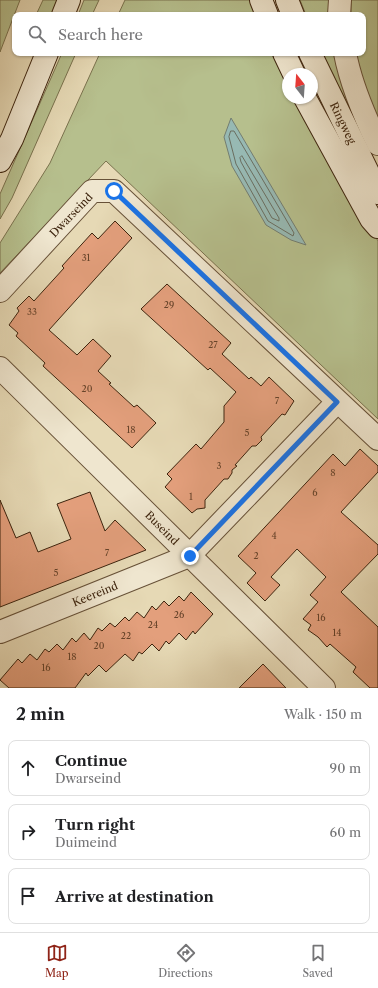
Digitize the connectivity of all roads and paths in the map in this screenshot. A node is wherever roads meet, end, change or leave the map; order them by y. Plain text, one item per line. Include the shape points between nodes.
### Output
1 (69, 0) edge
2 (261, 0) edge
3 (287, 0) edge
4 (340, 0) edge
5 (64, 12) edge
6 (266, 12) edge
7 (292, 12) edge
8 (339, 12) edge
9 (46, 56) edge
10 (285, 56) edge
11 (311, 56) edge
12 (346, 56) edge
13 (291, 68) edge
14 (308, 104) edge
15 (378, 144) edge
16 (0, 161) edge
17 (378, 193) edge
18 (378, 227) edge
19 (0, 291) edge
20 (0, 368) edge
21 (337, 402) junction
22 (378, 439) edge
23 (190, 556) junction
24 (0, 632) edge
25 (324, 688) edge

1 - 5 street
2 - 6 street
3 - 7 street
4 - 8 street
9 - 16 street via 12,139
10 - 13 street
11 - 17 street, Ringweg
12 - 15 street via 365,118
14 - 18 street, Ringweg via 371,219
19 - 21 street, Dwarseind via 92,191 114,191
20 - 23 street, Buseind
21 - 22 street, Dwarseind
21 - 23 street
23 - 24 street, Keereind
23 - 25 street, Buseind

